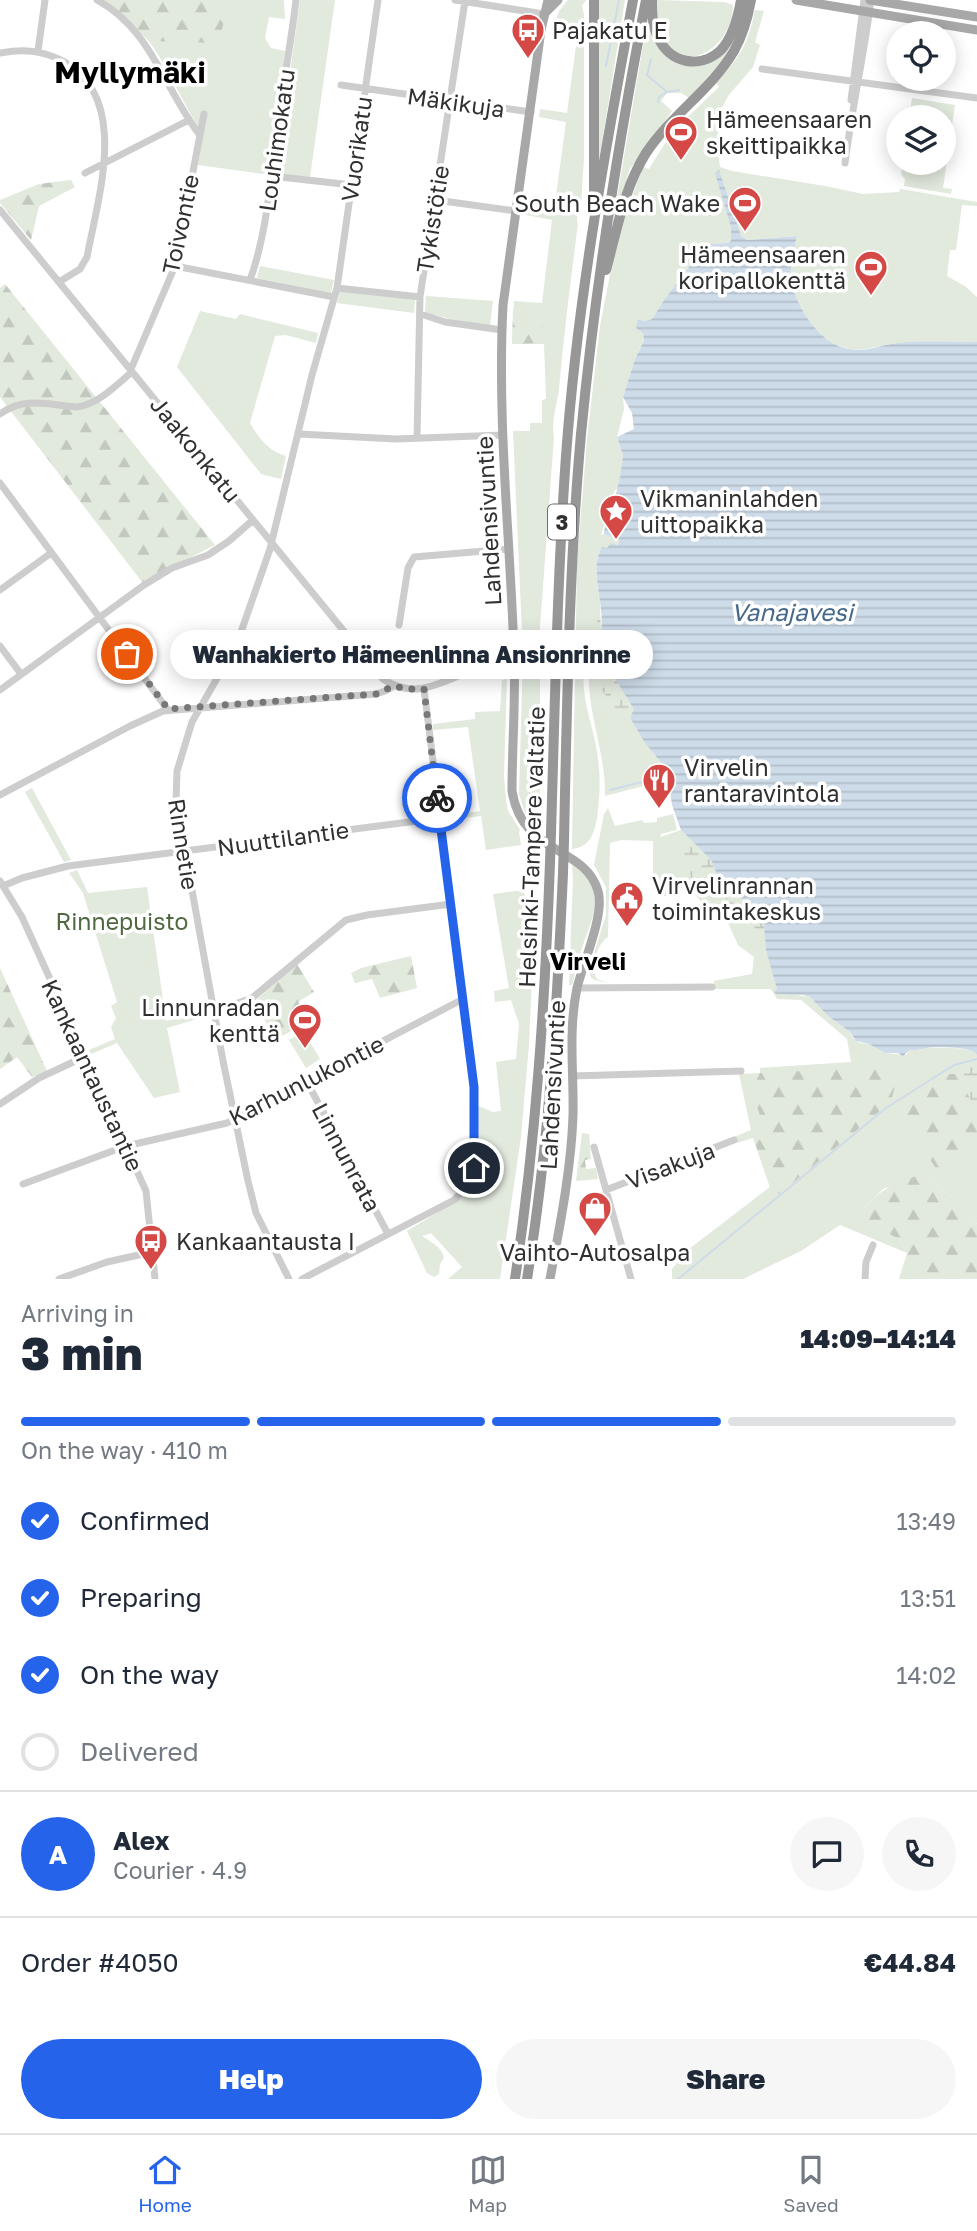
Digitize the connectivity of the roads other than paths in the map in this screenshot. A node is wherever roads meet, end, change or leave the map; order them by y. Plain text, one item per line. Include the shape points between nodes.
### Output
1 (45, 0) edge
2 (97, 0) edge
3 (296, 0) edge
4 (378, 0) edge
5 (455, 0) edge
6 (548, 0) edge
7 (558, 0) edge
8 (594, 0) edge
9 (633, 0) edge
10 (646, 0) edge
11 (653, 0) edge
12 (741, 0) edge
13 (751, 0) edge
14 (796, 0) edge
15 (864, 0) edge
16 (871, 0) edge
17 (465, 1) edge
18 (866, 12) junction
19 (544, 14) junction
20 (977, 17) edge
21 (977, 30) edge
22 (37, 51) junction
23 (0, 53) edge
24 (762, 69) dead end
25 (856, 81) junction
26 (341, 85) dead end
27 (365, 89) junction
28 (977, 98) edge
29 (451, 100) junction
30 (530, 112) junction
31 (204, 114) dead end
32 (189, 120) junction
33 (200, 134) junction
34 (105, 163) junction
35 (845, 163) dead end
36 (85, 173) dead end
37 (271, 176) junction
38 (352, 185) junction
39 (436, 200) junction
40 (0, 210) edge
41 (516, 211) junction
42 (595, 214) junction
43 (175, 265) junction
44 (250, 280) junction
45 (59, 282) junction
46 (337, 288) junction
47 (598, 290) junction
48 (334, 297) junction
49 (420, 298) junction
50 (421, 314) junction
51 (502, 330) junction
52 (132, 371) junction
53 (0, 414) edge
54 (299, 434) junction
55 (503, 435) junction
56 (417, 437) junction
57 (0, 483) edge
58 (253, 520) junction
59 (271, 542) junction
60 (508, 549) junction
61 (51, 553) junction
62 (0, 590) edge
63 (99, 617) junction
64 (399, 625) dead end
65 (0, 646) edge
66 (514, 651) junction
67 (21, 674) junction
68 (394, 686) junction
69 (424, 689) junction
70 (0, 690) edge
71 (202, 706) junction
72 (168, 709) junction
73 (0, 795) edge
74 (440, 818) junction
75 (184, 852) junction
76 (2, 883) edge
77 (451, 904) junction
78 (712, 987) dead end
79 (578, 988) junction
80 (463, 999) junction
81 (215, 1011) junction
82 (84, 1057) junction
83 (741, 1071) dead end
84 (572, 1076) junction
85 (306, 1080) junction
86 (0, 1104) edge
87 (235, 1119) junction
88 (734, 1140) dead end
89 (126, 1146) junction
90 (594, 1147) dead end
91 (23, 1184) dead end
92 (606, 1190) junction
93 (388, 1234) junction
94 (873, 1245) dead end
95 (152, 1252) junction
96 (59, 1279) edge
97 (155, 1279) edge
98 (289, 1279) edge
99 (302, 1279) edge
100 (515, 1279) edge
101 (527, 1279) edge
102 (550, 1279) edge
103 (631, 1279) edge
104 (865, 1279) edge

1 - 22 street
2 - 32 street via 148,45
3 - 37 street, Louhimokatu
4 - 27 street, Vuorikatu
5 - 17 street
6 - 19 main road, Lahdensivuntie
7 - 19 main road
8 - 42 highway
9 - 42 highway, Helsinki-Tampere valtatie / 3
10 - 47 highway, Helsinki-Tampere valtatie / 3
11 - 12 highway via 659,40 669,53 689,62 704,60 720,50 734,28
13 - 47 highway via 730,58 659,135 637,169
14 - 18 main road
15 - 18 street
16 - 18 street
16 - 20 main road
17 - 19 street
17 - 29 street, Tykistötie
18 - 21 main road
18 - 25 street
19 - 30 main road, Lahdensivuntie
22 - 23 street
22 - 34 street via 75,69 93,89 104,125
24 - 25 street
25 - 28 street
25 - 35 street
26 - 27 street, Mäkikuja
27 - 29 street, Mäkikuja
27 - 38 street, Vuorikatu
29 - 30 street, Mäkikuja
29 - 39 street, Tykistötie
30 - 41 main road, Lahdensivuntie
31 - 33 street, Toivontie
32 - 33 street
32 - 34 street
33 - 43 street, Toivontie
34 - 36 street
34 - 45 street via 87,257 80,269
37 - 38 street
37 - 44 street, Louhimokatu via 264,229
38 - 46 street, Vuorikatu
39 - 41 street
39 - 49 street, Tykistötie
40 - 45 street, Jaakonkatu
41 - 51 main road, Lahdensivuntie
42 - 100 highway, Helsinki-Tampere valtatie / 3, bridge via 566,455 545,1003
43 - 44 street
43 - 52 street, Toivontie
44 - 48 street
45 - 52 street, Jaakonkatu
46 - 48 street, Vuorikatu
46 - 49 street
47 - 101 highway, Helsinki-Tampere valtatie / 3, bridge via 579,464 552,1086
48 - 54 street, Rinnetie
49 - 50 street, Tykistötie
50 - 51 street
50 - 56 street, Tykistötie
51 - 55 main road, Lahdensivuntie
52 - 53 street via 84,406 24,402
52 - 58 street, Jaakonkatu
54 - 56 street
54 - 59 street, Rinnetie
55 - 56 street
55 - 60 main road, Lahdensivuntie
57 - 61 street
58 - 59 street, Jaakonkatu
58 - 63 street via 208,555 172,568
59 - 68 street, Jaakonkatu via 383,679
59 - 71 street, Rinnetie via 241,632
60 - 64 street via 414,557
60 - 66 main road, Lahdensivuntie
61 - 62 street
61 - 63 street
63 - 67 street
63 - 72 street
65 - 67 street
66 - 69 street
66 - 79 main road, Lahdensivuntie via 512,791 516,811 535,836 588,869 597,886 601,908
67 - 70 street
68 - 69 street
68 - 71 street via 376,694
69 - 74 street
71 - 72 street
71 - 75 street, Rinnetie via 192,722 177,771 176,802
72 - 73 street
74 - 75 street, Nuuttilantie
74 - 77 street
75 - 76 street, Nuuttilantie via 68,866
75 - 81 street, Rinnetie
76 - 82 street, Kankaantaustantie via 22,917
77 - 80 street
77 - 81 street via 346,920 252,998
78 - 79 street
79 - 84 main road, Lahdensivuntie via 572,1018
80 - 85 street, Karhunlukontie
80 - 93 street via 474,1087 471,1176 462,1193
81 - 87 street, Rinnetie
82 - 86 street via 39,1078
82 - 89 street, Kankaantaustantie
83 - 84 street
84 - 102 main road, Lahdensivuntie via 569,1161
85 - 87 street, Karhunlukontie
85 - 93 street, Linnunrata
87 - 89 street, Karhunlukontie
87 - 98 street, Rinnetie via 256,1213
88 - 92 street, Visakuja
89 - 91 street, Karhunlukontie
89 - 95 street, Kankaantaustantie via 146,1191
90 - 92 street
92 - 103 street
93 - 99 street
94 - 104 street
95 - 96 street
95 - 97 street, Kankaantaustantie

